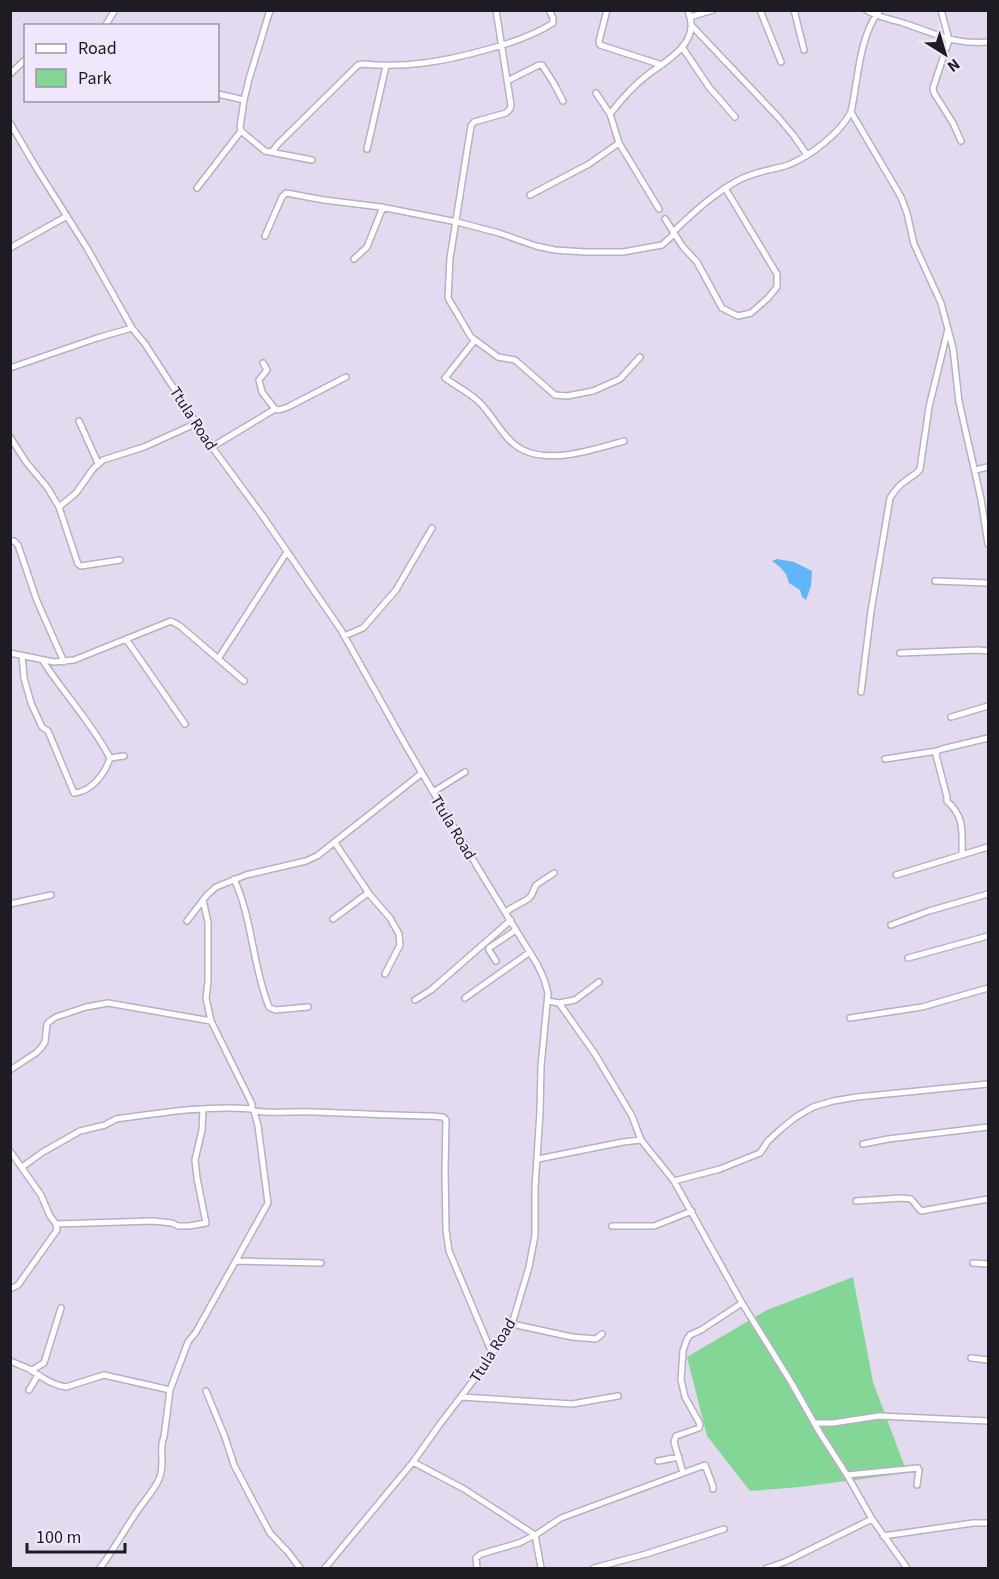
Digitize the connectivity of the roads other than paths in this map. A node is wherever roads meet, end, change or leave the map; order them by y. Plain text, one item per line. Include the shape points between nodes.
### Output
1 (115, 10) edge
2 (270, 10) edge
3 (496, 10) edge
4 (549, 10) edge
5 (607, 10) edge
6 (688, 10) edge
7 (712, 10) edge
8 (760, 10) edge
9 (794, 10) edge
10 (866, 10) edge
11 (880, 10) edge
12 (941, 10) edge
13 (875, 16) junction
14 (690, 17) junction
15 (106, 24) edge
16 (692, 26) junction
17 (949, 40) junction
18 (988, 42) edge
19 (501, 46) junction
20 (682, 47) junction
21 (804, 50) dead end
22 (24, 61) edge
23 (781, 62) dead end
24 (662, 65) junction
25 (386, 66) junction
26 (10, 74) edge
27 (507, 81) junction
28 (596, 93) dead end
29 (219, 94) edge
30 (244, 100) junction
31 (562, 102) dead end
32 (851, 112) junction
33 (610, 114) junction
34 (735, 117) dead end
35 (10, 123) edge
36 (241, 131) junction
37 (961, 141) dead end
38 (619, 143) junction
39 (367, 149) dead end
40 (272, 152) junction
41 (807, 155) junction
42 (312, 160) dead end
43 (197, 188) dead end
44 (725, 188) junction
45 (530, 195) dead end
46 (382, 207) junction
47 (659, 209) dead end
48 (67, 216) junction
49 (665, 219) dead end
50 (457, 222) junction
51 (673, 234) junction
52 (265, 236) dead end
53 (10, 248) edge
54 (354, 259) dead end
55 (948, 327) junction
56 (132, 328) junction
57 (475, 340) junction
58 (640, 357) dead end
59 (263, 363) dead end
60 (10, 368) edge
61 (346, 376) dead end
62 (275, 409) junction
63 (79, 421) dead end
64 (197, 423) junction
65 (10, 437) edge
66 (624, 441) dead end
67 (212, 447) junction
68 (98, 464) junction
69 (988, 467) edge
70 (975, 470) junction
71 (59, 507) junction
72 (432, 528) dead end
73 (10, 541) edge
74 (988, 544) edge
75 (287, 552) junction
76 (120, 560) dead end
77 (935, 581) dead end
78 (988, 583) edge
79 (344, 636) junction
80 (126, 639) junction
81 (988, 651) edge
82 (10, 653) edge
83 (900, 653) dead end
84 (22, 656) junction
85 (218, 659) junction
86 (43, 661) junction
87 (64, 662) junction
88 (244, 681) dead end
89 (861, 692) dead end
90 (988, 706) edge
91 (951, 717) dead end
92 (185, 724) dead end
93 (988, 738) edge
94 (937, 752) junction
95 (124, 756) dead end
96 (110, 758) junction
97 (885, 759) dead end
98 (465, 772) dead end
99 (422, 773) junction
100 (433, 792) junction
101 (335, 843) junction
102 (988, 847) edge
103 (962, 855) junction
104 (554, 873) dead end
105 (896, 875) dead end
106 (234, 879) junction
107 (368, 893) junction
108 (988, 894) edge
109 (51, 895) dead end
110 (203, 900) junction
111 (10, 904) edge
112 (506, 912) junction
113 (333, 919) dead end
114 (511, 920) junction
115 (187, 921) dead end
116 (891, 926) dead end
117 (516, 930) junction
118 (988, 936) edge
119 (530, 952) junction
120 (908, 958) dead end
121 (496, 961) dead end
122 (385, 974) dead end
123 (599, 982) dead end
124 (988, 988) edge
125 (465, 998) dead end
126 (415, 1000) dead end
127 (548, 1001) junction
128 (559, 1003) junction
129 (308, 1007) dead end
130 (850, 1018) dead end
131 (212, 1021) junction
132 (10, 1070) edge
133 (988, 1083) edge
134 (202, 1110) junction
135 (253, 1110) junction
136 (988, 1127) edge
137 (641, 1140) junction
138 (863, 1144) dead end
139 (10, 1150) edge
140 (538, 1159) junction
141 (22, 1167) junction
142 (674, 1181) junction
143 (988, 1199) edge
144 (856, 1201) dead end
145 (692, 1211) junction
146 (56, 1224) junction
147 (612, 1226) dead end
148 (236, 1261) junction
149 (321, 1263) dead end
150 (973, 1263) dead end
151 (988, 1264) edge
152 (11, 1280) edge
153 (10, 1288) edge
154 (742, 1303) junction
155 (61, 1308) dead end
156 (512, 1324) junction
157 (602, 1334) dead end
158 (492, 1353) junction
159 (971, 1358) dead end
160 (988, 1360) edge
161 (10, 1361) edge
162 (32, 1370) junction
163 (38, 1375) junction
164 (29, 1390) dead end
165 (170, 1390) junction
166 (206, 1391) dead end
167 (618, 1396) dead end
168 (461, 1397) junction
169 (988, 1421) edge
170 (814, 1423) junction
171 (678, 1457) junction
172 (658, 1461) dead end
173 (413, 1462) junction
174 (683, 1473) junction
175 (848, 1475) junction
176 (918, 1485) dead end
177 (713, 1489) dead end
178 (873, 1519) junction
179 (988, 1522) edge
180 (724, 1529) dead end
181 (535, 1535) junction
182 (884, 1536) junction
183 (100, 1569) edge
184 (300, 1569) edge
185 (325, 1569) edge
186 (477, 1569) edge
187 (541, 1569) edge
188 (594, 1569) edge
189 (767, 1569) edge
190 (907, 1569) edge

1 - 15 street
2 - 30 street
3 - 19 street
4 - 19 street via 553,23
5 - 24 street via 600,45
6 - 14 street
7 - 14 street
8 - 23 street
9 - 21 street
10 - 13 street
11 - 13 street
12 - 17 street
13 - 17 street
13 - 32 street via 865,41
14 - 16 street
16 - 20 street
16 - 41 street via 778,117
17 - 18 street
17 - 37 street via 933,88
19 - 25 street via 435,62
19 - 27 street
20 - 24 street
20 - 34 street
22 - 26 street
24 - 33 street via 638,83
25 - 39 street
25 - 40 street via 362,64 354,68
27 - 31 street via 542,65
27 - 50 street via 511,105 507,113 471,126
28 - 33 street
29 - 30 street
30 - 36 street
32 - 41 street via 840,128
32 - 55 street via 901,197 914,244
33 - 38 street
35 - 48 street, Ttula Road
36 - 40 street via 265,151
36 - 43 street
38 - 45 street
38 - 47 street
40 - 42 street
41 - 44 street
44 - 51 street
44 - 51 street via 777,274 777,287 768,298 751,313 738,316 722,308 697,262
46 - 50 street
46 - 52 street via 286,193
46 - 54 street via 367,247
48 - 53 street
48 - 56 street, Ttula Road
49 - 51 street
50 - 51 street via 536,246 574,252 637,250 662,245
50 - 57 street via 448,298
55 - 70 street via 959,402
55 - 89 street via 929,407 920,469 890,498
56 - 60 street
56 - 64 street, Ttula Road
57 - 58 street via 498,357 515,360 555,395 593,391 620,379
57 - 66 street via 445,378 479,402 505,435 523,450 542,455 572,454
59 - 62 street via 267,370 259,384
61 - 62 street via 288,407
62 - 67 street
63 - 68 street
64 - 67 street, Ttula Road
64 - 68 street
65 - 71 street
67 - 75 street, Ttula Road
68 - 71 street via 76,493
69 - 70 street
70 - 74 street
71 - 76 street via 78,564
72 - 79 street via 396,590 363,627
73 - 87 street via 18,545
75 - 79 street, Ttula Road
75 - 85 street
77 - 78 street
79 - 99 street, Ttula Road
80 - 85 street via 171,621
80 - 87 street
80 - 92 street
81 - 83 street
82 - 84 street
84 - 86 street
84 - 96 street via 32,703 74,793 95,782
85 - 88 street
86 - 87 street
86 - 96 street
90 - 91 street
93 - 94 street
94 - 97 street
94 - 103 street via 946,801 962,823
95 - 96 street
98 - 100 street
99 - 100 street, Ttula Road
99 - 101 street
100 - 112 street, Ttula Road
101 - 106 street via 306,861
101 - 107 street
102 - 103 street
103 - 105 street
104 - 112 street via 536,885 528,899
106 - 110 street via 210,891
106 - 129 street via 269,1006 275,1010
107 - 113 street
107 - 122 street via 399,934 400,945
108 - 116 street
109 - 111 street
110 - 115 street
110 - 131 street via 208,922 206,998
112 - 114 street, Ttula Road
114 - 117 street, Ttula Road
114 - 126 street
117 - 119 street, Ttula Road
117 - 121 street via 489,948
118 - 120 street
119 - 125 street
119 - 127 street, Ttula Road via 544,979
123 - 128 street via 575,1000
124 - 130 street via 922,1007
127 - 128 street
127 - 140 street, Ttula Road
128 - 137 street via 595,1054 632,1116
131 - 132 street via 108,1003 86,1007 50,1021 41,1048
131 - 135 street
133 - 142 street via 857,1097 813,1107 781,1129 760,1153
134 - 135 street
134 - 141 street via 116,1119 80,1131
134 - 146 street via 195,1160 206,1223
135 - 148 street via 268,1203
135 - 158 street via 431,1116 446,1120 449,1251
136 - 138 street
137 - 140 street
137 - 142 street
139 - 141 street
140 - 156 street, Ttula Road via 535,1235
141 - 146 street
142 - 145 street
143 - 144 street via 921,1211 911,1199
145 - 147 street via 654,1226
145 - 154 street
146 - 153 street via 57,1230 18,1285
148 - 149 street
148 - 165 street via 188,1342
150 - 151 street
152 - 153 street
154 - 170 street
154 - 171 street via 687,1339 681,1380 685,1397 700,1424 699,1428 676,1436
155 - 162 street via 44,1363
156 - 157 street via 572,1337 596,1339
156 - 158 street, Ttula Road
158 - 168 street, Ttula Road
159 - 160 street
161 - 162 street
162 - 163 street
163 - 164 street
163 - 165 street via 66,1387 104,1375
165 - 183 street via 161,1442 160,1478
166 - 184 street via 250,1496 270,1533
167 - 168 street via 572,1404
168 - 173 street, Ttula Road
169 - 170 street via 879,1416
170 - 175 street
171 - 172 street
171 - 174 street
173 - 181 street via 464,1489
173 - 185 street, Ttula Road
174 - 177 street via 705,1465
174 - 181 street via 561,1518
175 - 176 street via 918,1468
175 - 178 street
178 - 182 street
178 - 189 street
179 - 182 street
180 - 188 street
181 - 186 street via 478,1555
181 - 187 street
182 - 190 street

